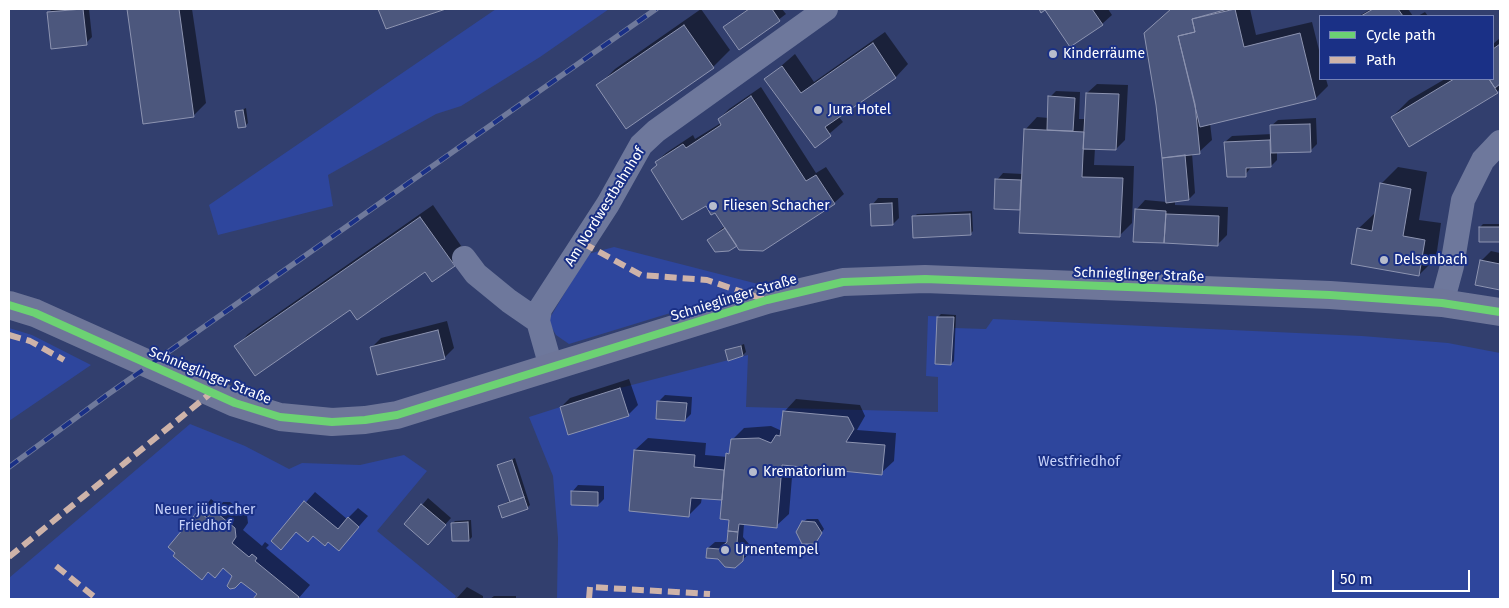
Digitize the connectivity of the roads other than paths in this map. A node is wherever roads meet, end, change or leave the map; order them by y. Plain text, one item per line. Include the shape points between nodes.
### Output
1 (826, 9) edge
2 (1500, 142) edge
3 (464, 258) dead end
4 (1442, 303) junction
5 (9, 304) edge
6 (1500, 312) edge
7 (538, 321) junction
8 (551, 367) junction

1 - 7 street, Am Nordwestbahnhof via 641,145 608,204 540,309
2 - 4 street via 1483,160 1464,200
3 - 7 street via 476,274
4 - 6 main road, Schnieglinger Straße
4 - 8 main road, Schnieglinger Straße via 1261,292 882,279 843,282 798,291
5 - 8 main road, Schnieglinger Straße via 235,403 261,413 300,420 349,422 396,415
7 - 8 street

